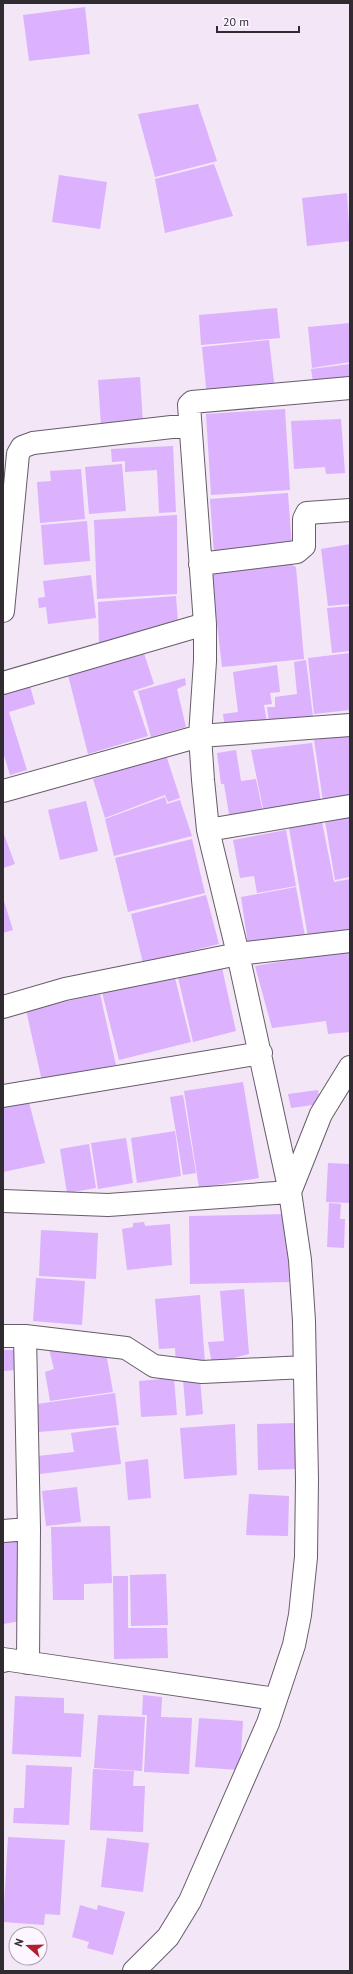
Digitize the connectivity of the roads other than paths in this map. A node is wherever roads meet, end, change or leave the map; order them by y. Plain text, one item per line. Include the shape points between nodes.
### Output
1 (350, 388) edge
2 (189, 425) junction
3 (350, 510) edge
4 (5, 553) edge
5 (200, 564) junction
6 (3, 610) edge
7 (205, 624) junction
8 (3, 683) edge
9 (350, 725) edge
10 (200, 736) junction
11 (3, 791) edge
12 (350, 806) edge
13 (208, 830) junction
14 (350, 941) edge
15 (238, 954) junction
16 (3, 1007) edge
17 (260, 1053) junction
18 (350, 1067) edge
19 (3, 1096) edge
20 (290, 1192) junction
21 (3, 1201) edge
22 (3, 1336) edge
23 (25, 1336) junction
24 (305, 1367) junction
25 (29, 1529) junction
26 (3, 1531) edge
27 (3, 1659) edge
28 (28, 1663) junction
29 (276, 1700) junction
30 (134, 1971) edge

1 - 2 street via 192,402 189,405
2 - 4 street via 34,443 22,447 18,454
2 - 5 street
3 - 5 street via 307,513 304,518 304,546 299,552
4 - 6 street
5 - 7 street
7 - 8 street
7 - 10 street
9 - 10 street
10 - 11 street
10 - 13 street
12 - 13 street
13 - 15 street
14 - 15 street
15 - 16 street via 65,989
15 - 17 street
17 - 19 street
17 - 20 street
18 - 20 street via 321,1114
20 - 21 street via 108,1205
20 - 24 street via 300,1260
22 - 23 street
23 - 24 street via 126,1348 154,1366 202,1372
23 - 25 street
24 - 29 street via 306,1557 294,1645
25 - 26 street
25 - 28 street
27 - 28 street
28 - 29 street
29 - 30 street via 181,1917 168,1937

